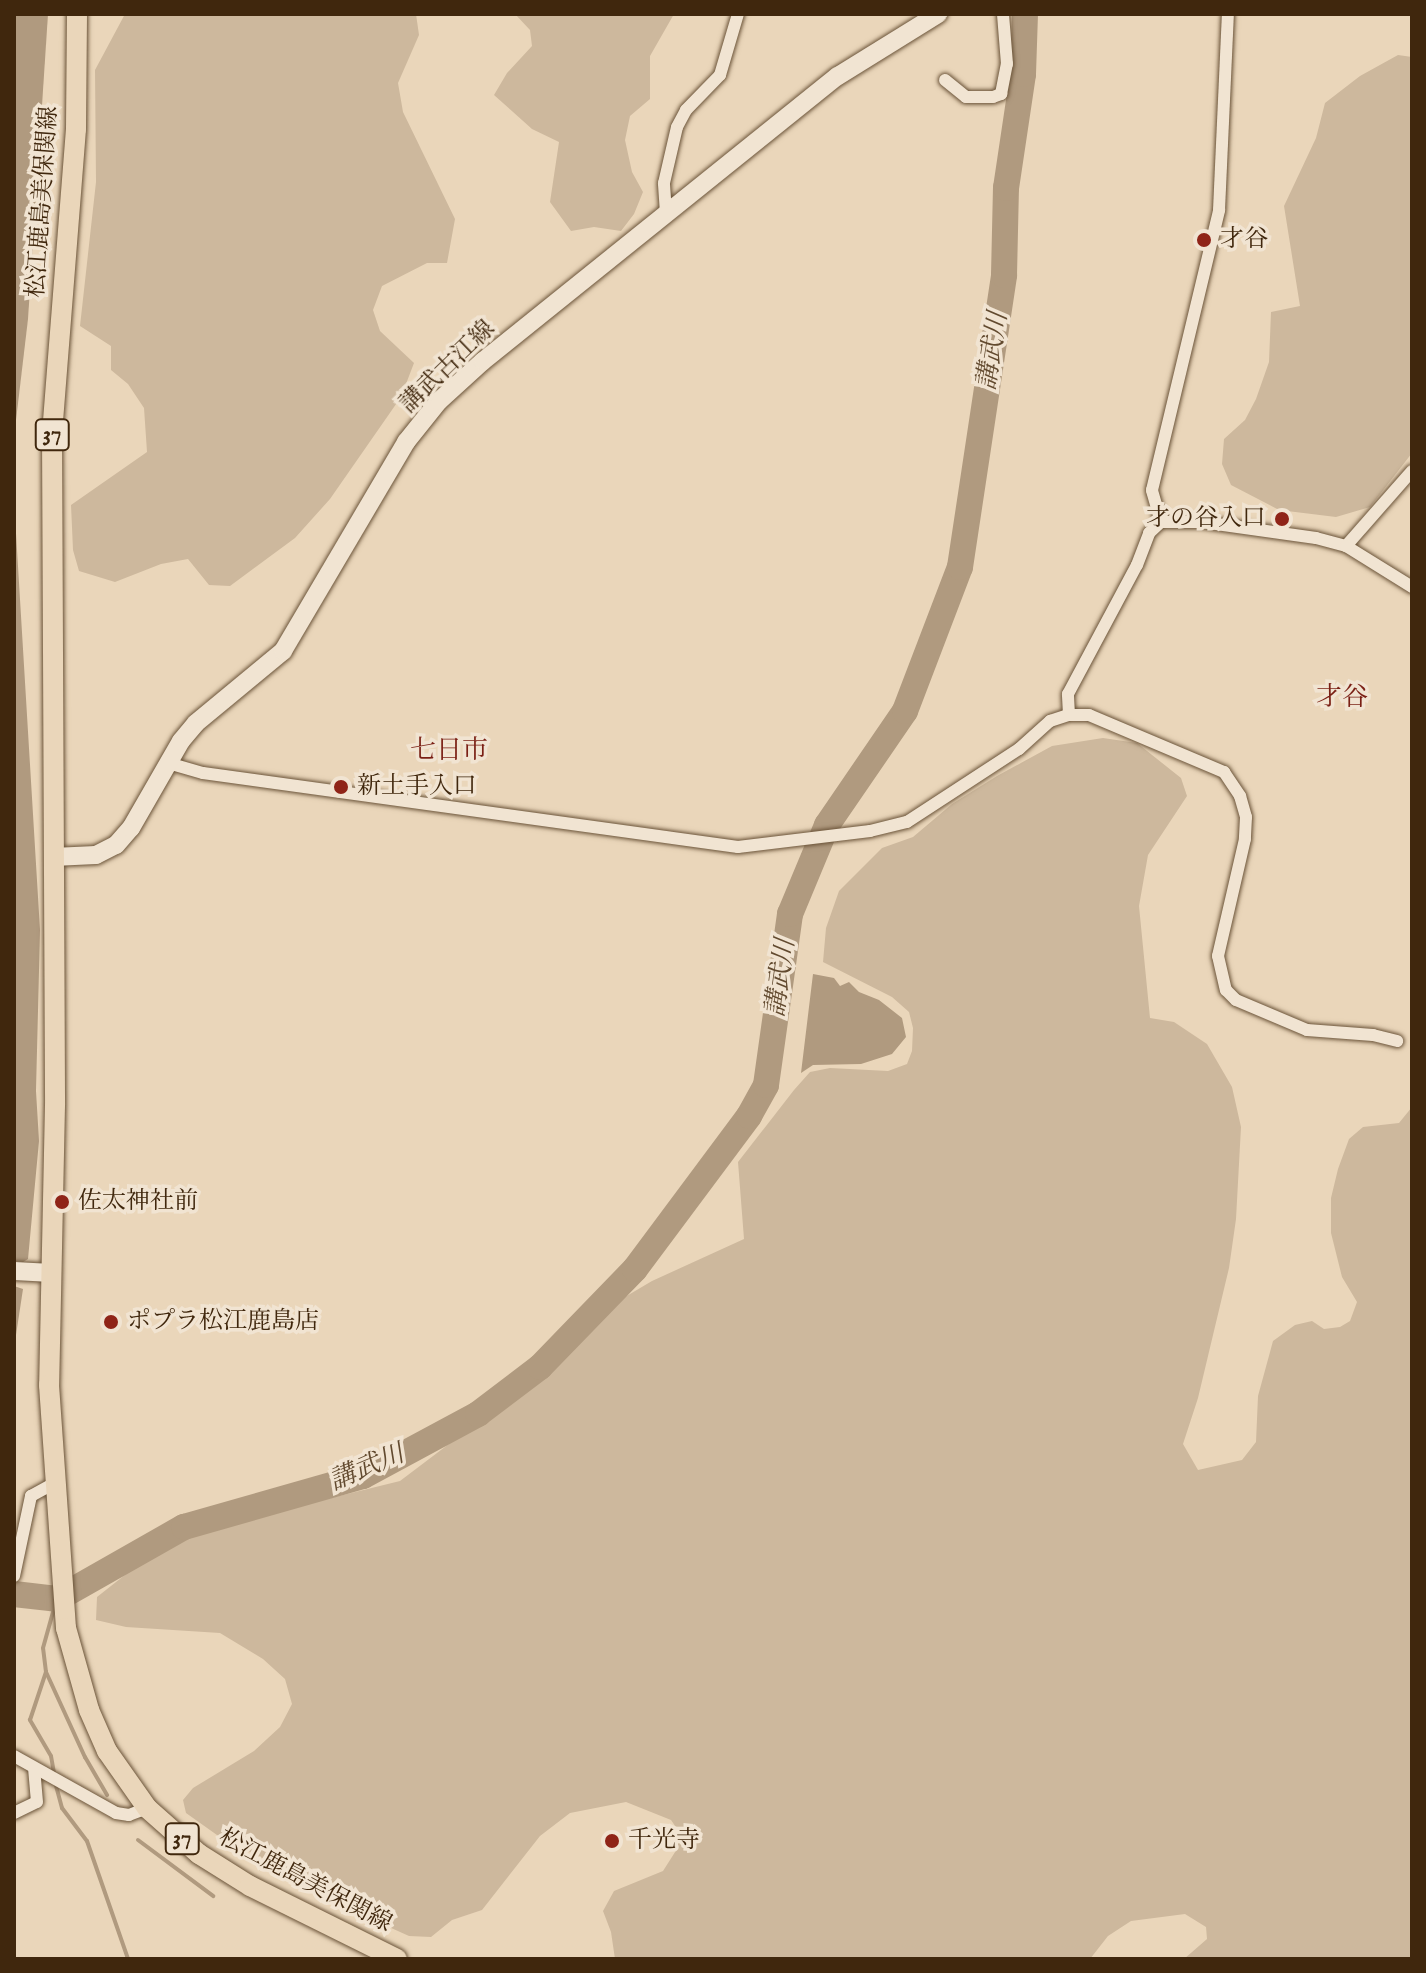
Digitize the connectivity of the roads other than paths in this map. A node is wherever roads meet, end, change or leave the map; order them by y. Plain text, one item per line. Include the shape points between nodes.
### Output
1 (77, 14) edge
2 (738, 14) edge
3 (938, 14) edge
4 (1003, 14) edge
5 (1228, 14) edge
6 (945, 80) dead end
7 (666, 213) junction
8 (1412, 471) edge
9 (1161, 522) junction
10 (1346, 546) junction
11 (1412, 587) edge
12 (1069, 715) junction
13 (168, 763) junction
14 (53, 857) junction
15 (1397, 1041) dead end
16 (33, 1272) edge
17 (54, 1483) junction
18 (15, 1572) edge
19 (14, 1756) edge
20 (34, 1770) junction
21 (147, 1808) junction
22 (14, 1813) edge
23 (397, 1959) edge

1 - 14 main road, 松江鹿島美保関線 / 37 via 76,129 52,431
2 - 7 street via 720,75 677,127 664,183
3 - 7 main road, 講武古江線 via 838,76
4 - 6 street via 1007,64 1001,94 966,97
5 - 9 street via 1219,210 1152,490
7 - 13 main road, 講武古江線 via 439,401 406,442 283,651 196,723
8 - 10 street
9 - 10 street via 1202,522
9 - 12 street via 1149,533 1068,694
10 - 11 street
12 - 13 street via 1050,721 1019,749 907,822 837,835 716,846 203,773
12 - 15 street via 1115,724 1224,772 1240,796 1245,839 1218,956 1223,981 1236,1000 1307,1030
13 - 14 main road, 講武古江線 via 116,845 96,855
14 - 16 main road, 松江鹿島美保関線 / 37
16 - 17 main road, 松江鹿島美保関線 / 37 via 49,1385
17 - 18 street via 31,1496
17 - 21 main road, 松江鹿島美保関線 / 37 via 66,1628 89,1710 107,1751
19 - 20 street
20 - 21 street via 116,1813 129,1815
20 - 22 street via 37,1802
21 - 23 main road, 松江鹿島美保関線 / 37 via 199,1854 250,1886

